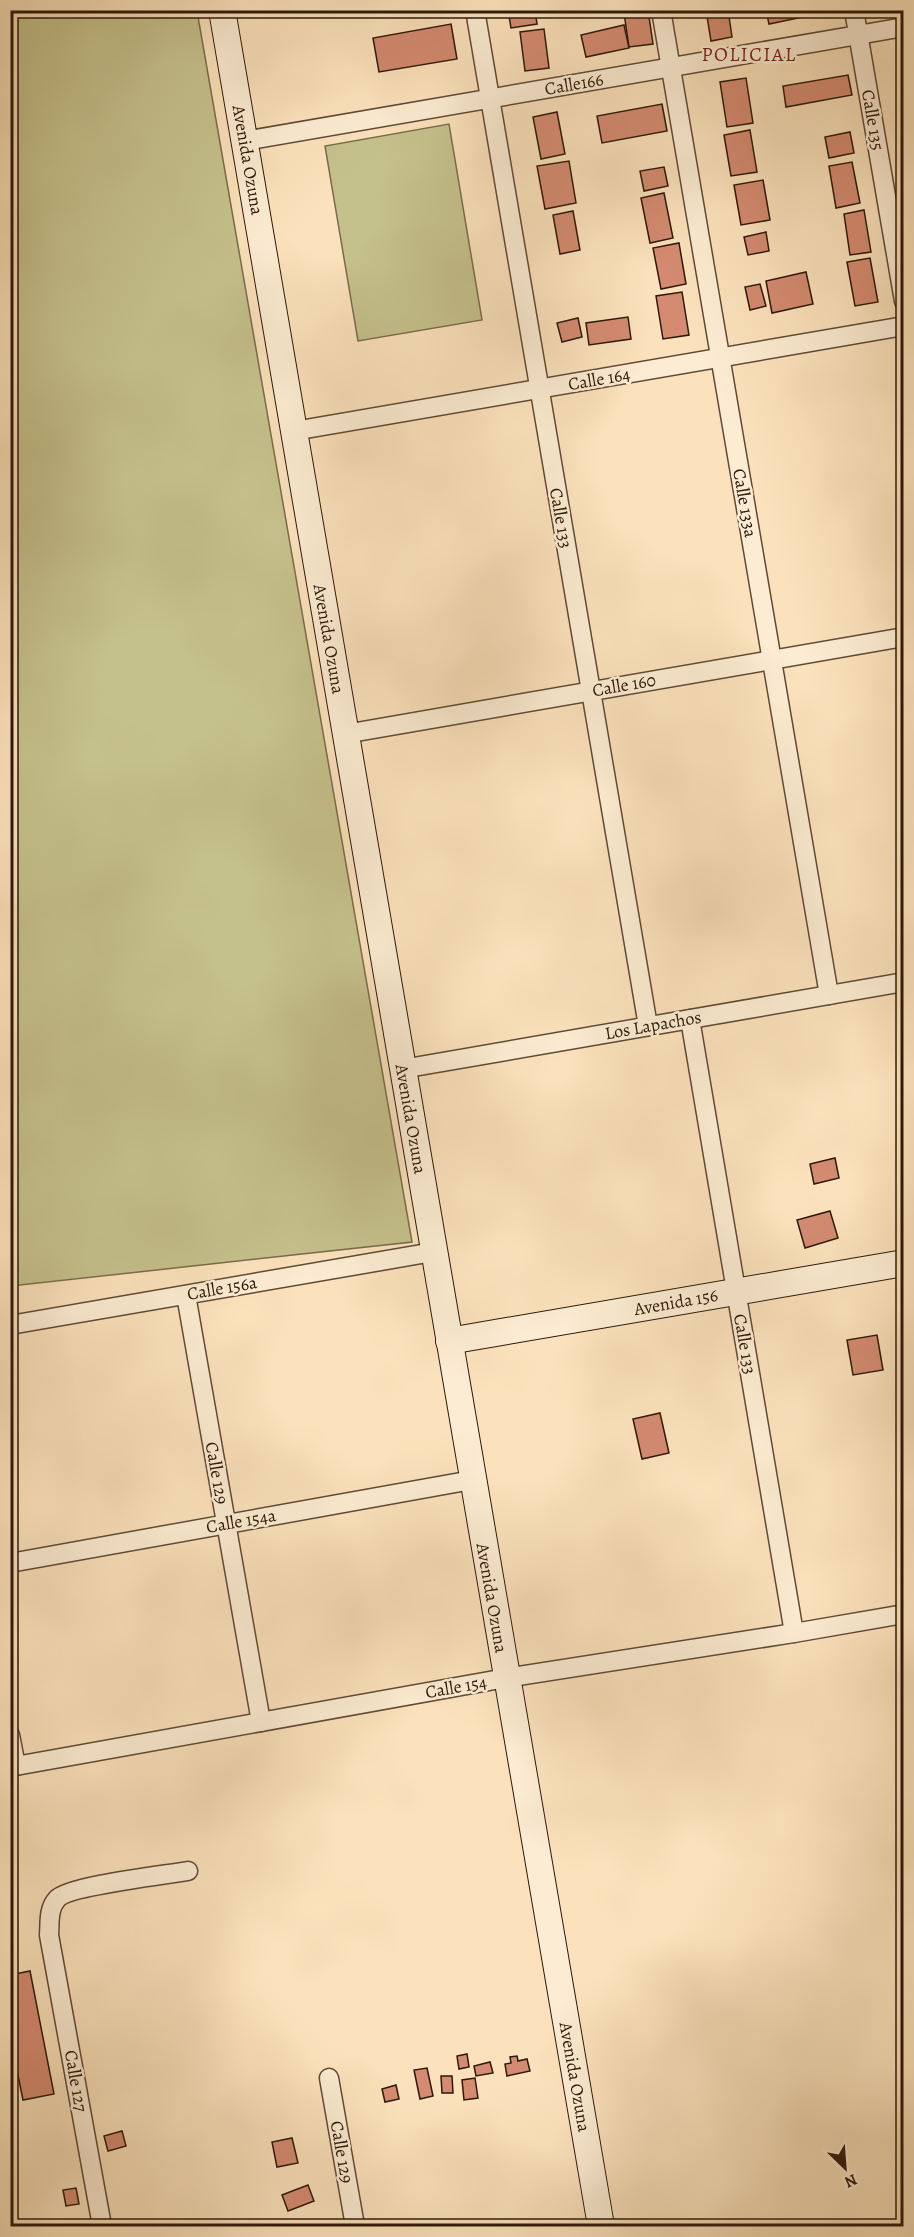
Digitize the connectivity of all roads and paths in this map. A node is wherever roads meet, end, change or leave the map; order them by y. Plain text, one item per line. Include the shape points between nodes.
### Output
1 (222, 10) edge
2 (475, 10) edge
3 (661, 10) edge
4 (854, 10) edge
5 (903, 27) edge
6 (858, 35) junction
7 (671, 67) junction
8 (490, 99) junction
9 (244, 141) junction
10 (903, 301) edge
11 (903, 326) edge
12 (720, 358) junction
13 (539, 389) junction
14 (294, 431) junction
15 (903, 637) edge
16 (772, 660) junction
17 (591, 691) junction
18 (345, 734) junction
19 (903, 982) edge
20 (829, 995) junction
21 (690, 1019) junction
22 (648, 1026) junction
23 (402, 1069) junction
24 (433, 1252) junction
25 (903, 1263) edge
26 (736, 1292) junction
27 (186, 1294) junction
28 (10, 1325) edge
29 (448, 1341) junction
30 (472, 1480) junction
31 (226, 1524) junction
32 (10, 1563) edge
33 (903, 1614) edge
34 (794, 1633) junction
35 (506, 1678) junction
36 (261, 1722) junction
37 (10, 1735) edge
38 (13, 1766) edge
39 (188, 1872) dead end
40 (329, 2078) dead end
41 (102, 2226) edge
42 (355, 2226) edge
43 (601, 2226) edge

1 - 9 main road, Avenida Ozuna
2 - 8 street, Calle 133
3 - 7 street, Calle 133a
4 - 6 street, Calle 135
5 - 6 street, Calle166
6 - 7 street, Calle166
6 - 10 street, Calle 135
7 - 8 street, Calle166
7 - 12 street, Calle 133a
8 - 9 street, Calle166
8 - 13 street, Calle 133
9 - 14 main road, Avenida Ozuna
11 - 12 street, Calle 164
12 - 13 street, Calle 164
12 - 16 street, Calle 133a
13 - 14 street, Calle 164
13 - 17 street, Calle 133
14 - 18 main road, Avenida Ozuna
15 - 16 street, Calle 160
16 - 17 street, Calle 160
16 - 20 street, Calle 133a
17 - 18 street, Calle 160
17 - 22 street, Calle 133
18 - 23 main road, Avenida Ozuna
19 - 20 street, Los Lapachos
20 - 21 street, Los Lapachos
21 - 22 street, Los Lapachos
21 - 26 street, Calle 133
22 - 23 street, Los Lapachos
23 - 24 main road, Avenida Ozuna
24 - 27 street, Calle 156a
24 - 29 main road, Avenida Ozuna
25 - 26 main road, Avenida 156
26 - 29 main road, Avenida 156
26 - 34 street, Calle 133
27 - 28 street, Calle 156a
27 - 31 street, Calle 129
29 - 30 main road, Avenida Ozuna
30 - 31 street, Calle 154a
30 - 35 main road, Avenida Ozuna
31 - 32 street, Calle 154a
31 - 36 street, Calle 129
33 - 34 street, Calle 154
34 - 35 street, Calle 154
35 - 36 street, Calle 154
35 - 43 main road, Avenida Ozuna
36 - 38 street, Calle 154
37 - 38 street
39 - 41 street, Calle 127 via 75,1891 58,1897 50,1908 49,1935
40 - 42 street, Calle 129

